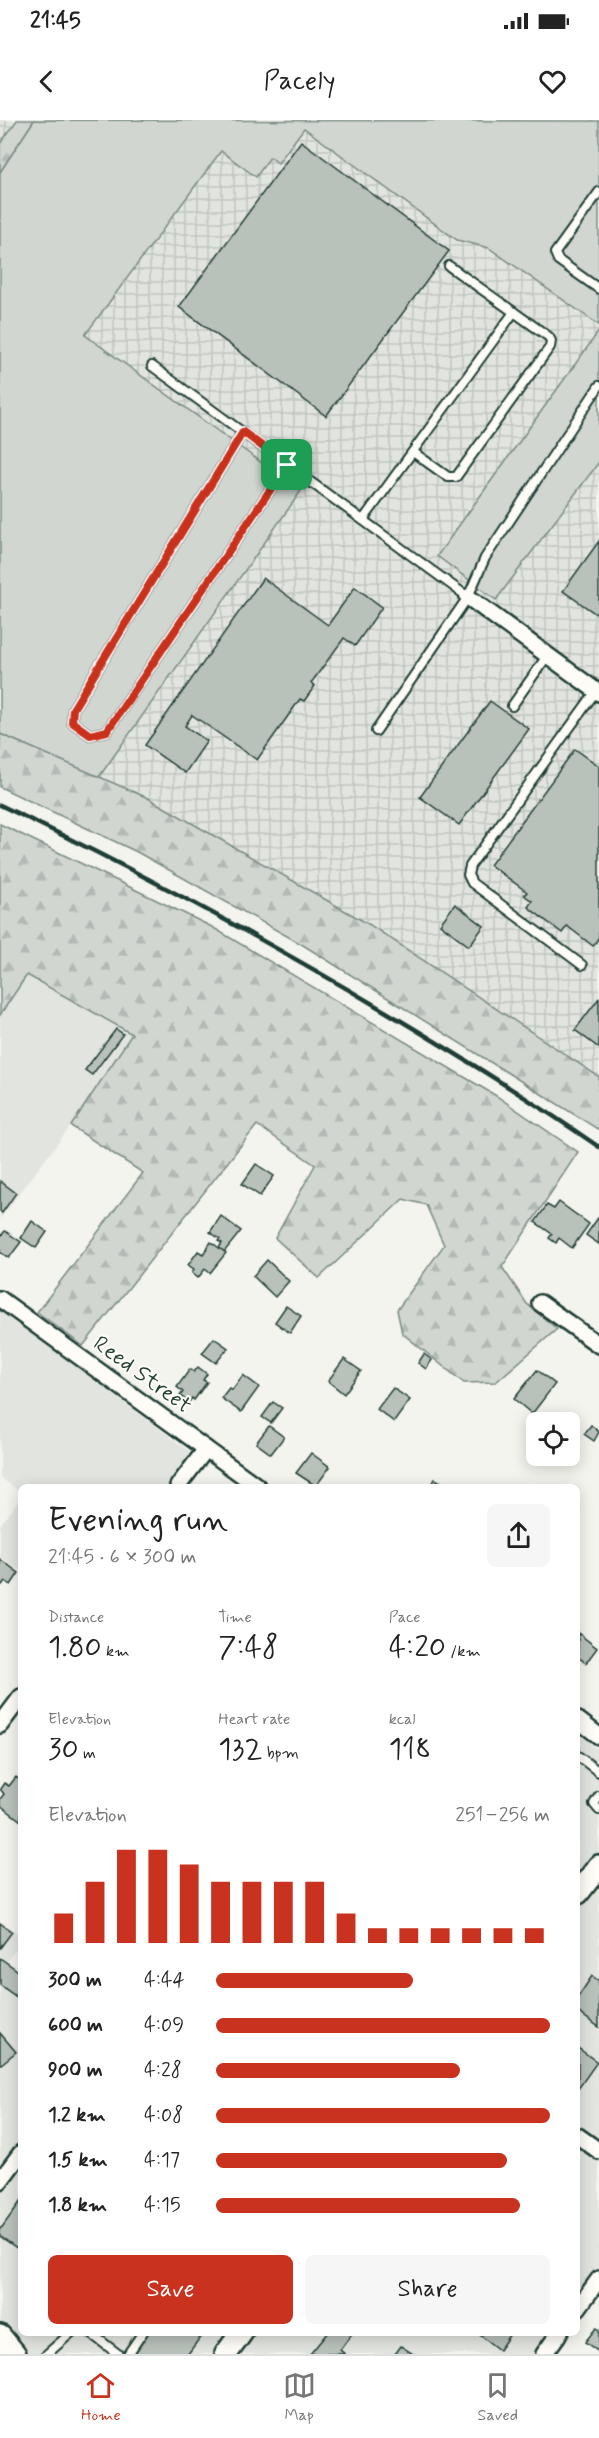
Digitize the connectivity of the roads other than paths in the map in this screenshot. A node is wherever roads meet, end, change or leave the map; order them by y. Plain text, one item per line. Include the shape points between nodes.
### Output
1 (599, 192) edge
2 (449, 266) dead end
3 (599, 289) edge
4 (514, 312) junction
5 (152, 366) dead end
6 (599, 386) edge
7 (243, 432) junction
8 (413, 452) junction
9 (287, 465) junction
10 (363, 520) junction
11 (468, 597) junction
12 (548, 656) junction
13 (597, 692) edge
14 (512, 706) dead end
15 (376, 731) dead end
16 (582, 965) dead end
17 (0, 1299) edge
18 (540, 1303) dead end
19 (599, 1346) edge
20 (206, 1449) junction
21 (180, 1484) edge
22 (254, 1484) edge
23 (18, 1701) edge
24 (580, 1722) edge
25 (0, 1725) edge
26 (599, 1736) edge
27 (580, 1758) edge
28 (599, 1772) edge
29 (599, 1796) edge
30 (599, 1810) edge
31 (599, 1866) edge
32 (580, 1890) edge
33 (580, 2137) edge
34 (599, 2151) edge
35 (18, 2157) edge
36 (0, 2181) edge
37 (599, 2279) edge
38 (580, 2305) edge
39 (0, 2336) edge
40 (67, 2336) edge
41 (94, 2336) edge
42 (140, 2336) edge
43 (557, 2336) edge
44 (15, 2354) edge
45 (47, 2354) edge
46 (118, 2354) edge
47 (128, 2354) edge
48 (544, 2354) edge

1 - 3 lane via 555,253 558,260
2 - 4 lane
4 - 8 lane
4 - 8 lane via 549,337 550,347 456,477 448,477
5 - 7 lane
6 - 11 lane via 485,558
7 - 9 lane
7 - 9 lane via 73,709 72,722 90,735 107,731
8 - 10 lane
9 - 10 lane
10 - 11 lane
11 - 12 street
11 - 15 lane
12 - 13 street
12 - 14 lane
13 - 16 lane via 470,866 468,875 472,883
17 - 20 street, Reed Street
18 - 19 street
20 - 21 street
20 - 22 street, Reed Street
23 - 25 street
24 - 26 street
27 - 28 lane
29 - 30 lane via 594,1804
31 - 32 main road
33 - 34 street
35 - 36 street
37 - 38 street
39 - 44 main road
40 - 45 lane
41 - 46 lane
42 - 47 lane
43 - 48 street

